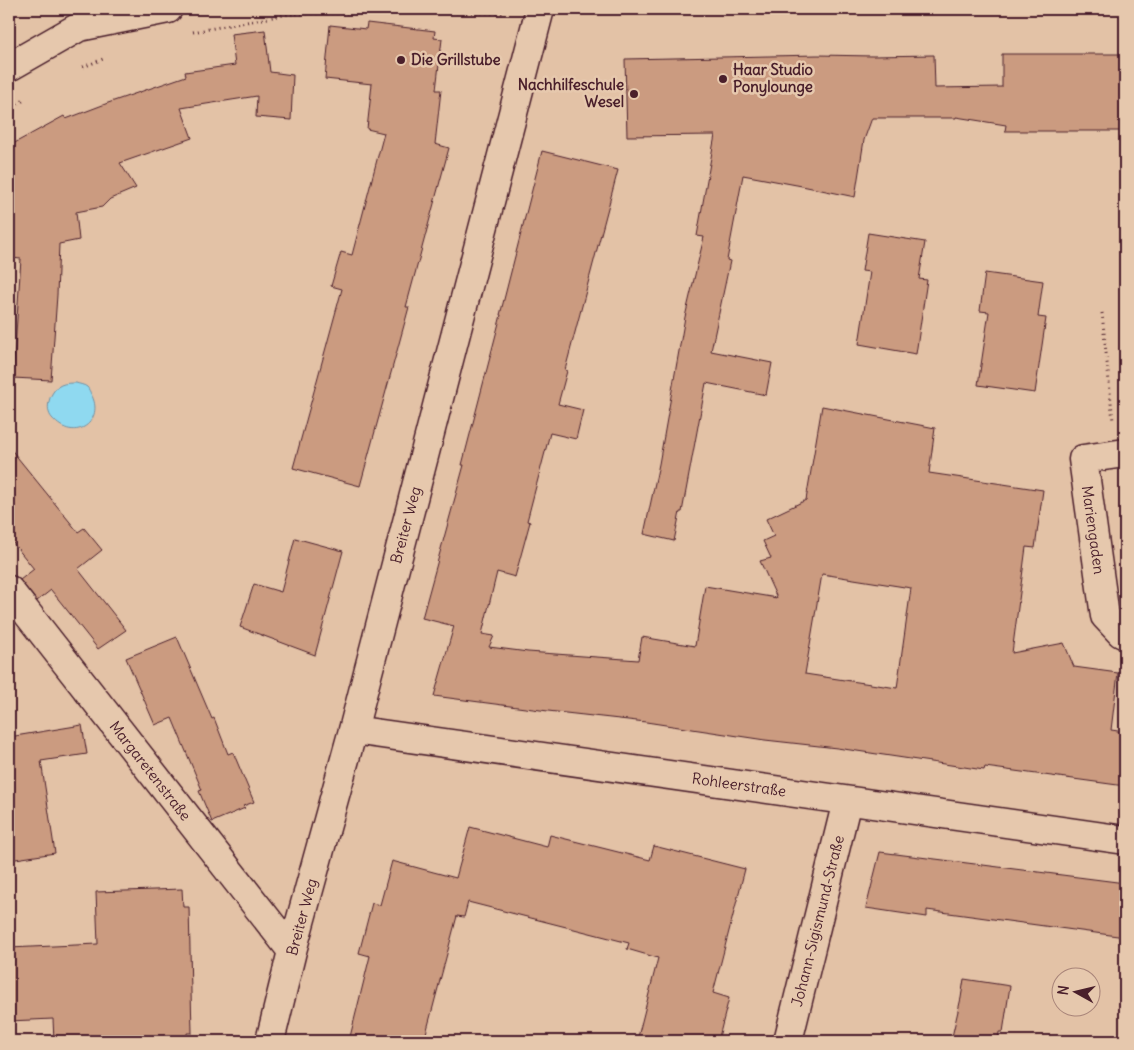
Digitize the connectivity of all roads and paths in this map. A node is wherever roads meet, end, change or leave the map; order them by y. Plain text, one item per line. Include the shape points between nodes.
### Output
1 (168, 9) edge
2 (540, 11) edge
3 (186, 34) dead end
4 (104, 59) dead end
5 (9, 67) edge
6 (77, 70) dead end
7 (26, 99) dead end
8 (9, 109) edge
9 (1102, 313) dead end
10 (1121, 453) edge
11 (9, 590) edge
12 (1125, 635) edge
13 (353, 730) junction
14 (847, 801) junction
15 (1125, 840) edge
16 (292, 951) junction
17 (270, 1041) edge
18 (788, 1041) edge

1 - 5 street via 79,27
2 - 3 path via 289,14
2 - 13 street, Breiter Weg
4 - 6 path
7 - 8 path
9 - 10 path
10 - 12 street, Mariengaden via 1083,459 1105,616
11 - 16 street, Margaretenstraße
13 - 14 street, Rohleerstraße
13 - 16 street, Breiter Weg
14 - 15 street, Rohleerstraße
14 - 18 street, Johann-Sigismund-Straße
16 - 17 street, Breiter Weg

